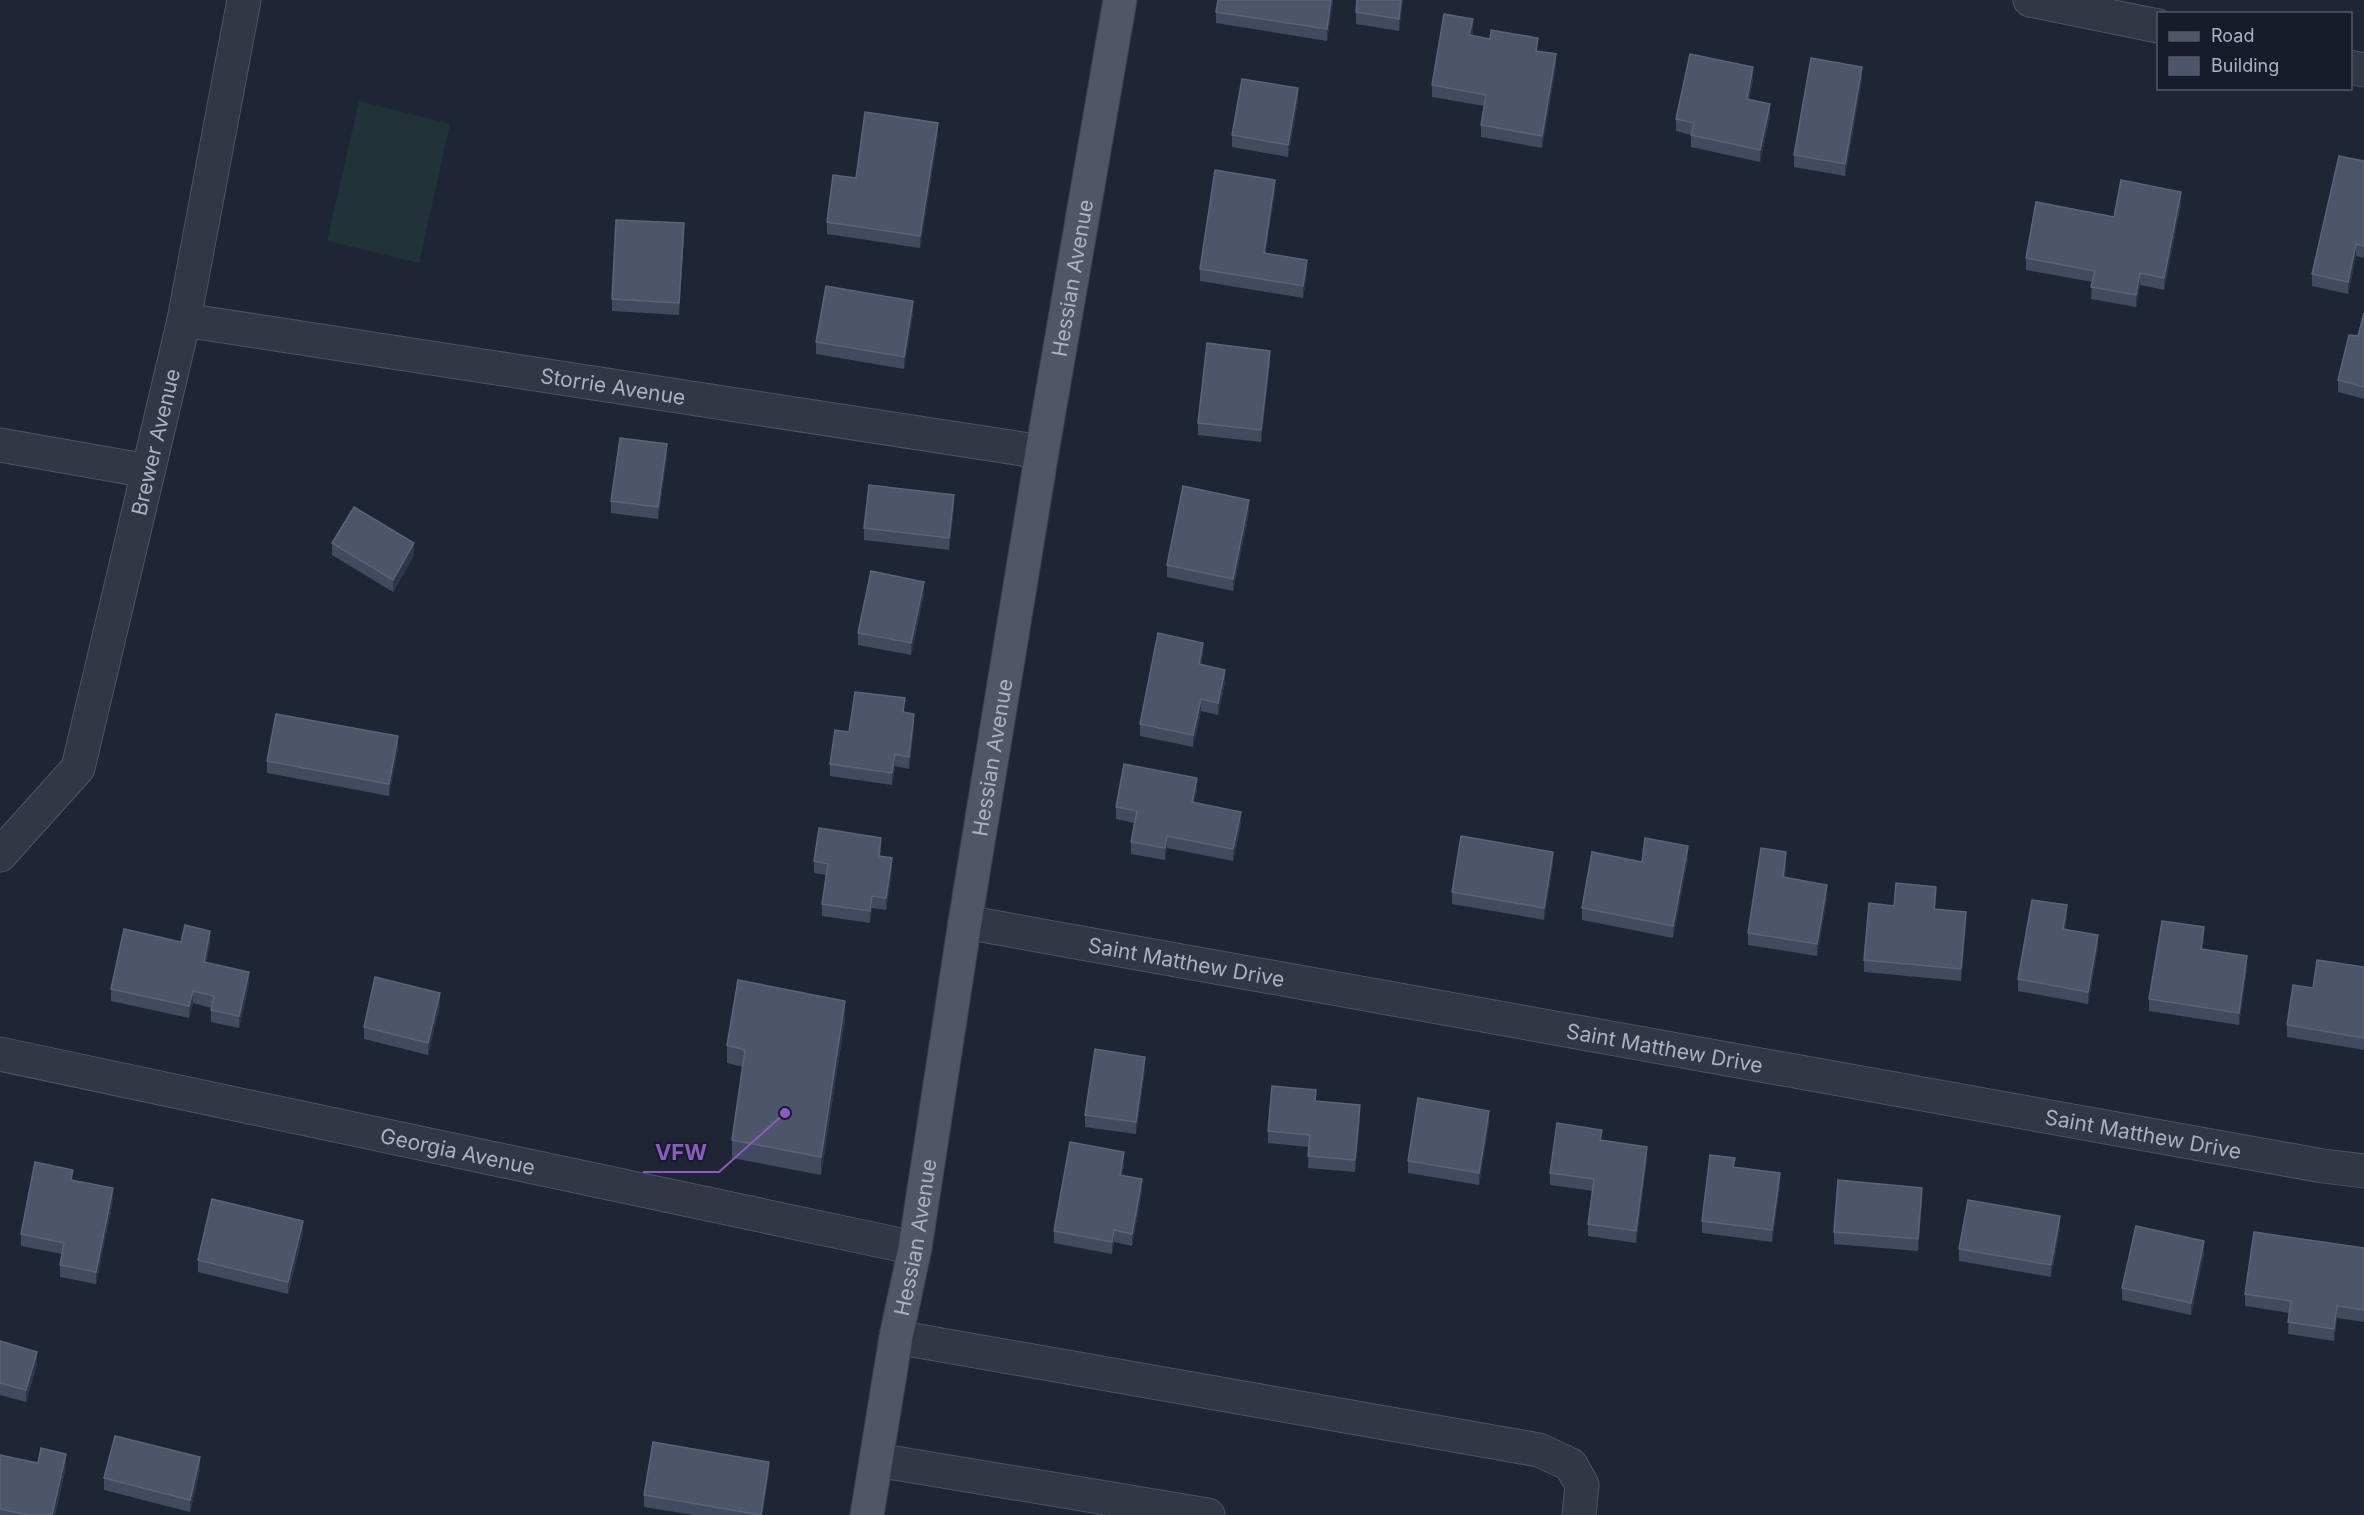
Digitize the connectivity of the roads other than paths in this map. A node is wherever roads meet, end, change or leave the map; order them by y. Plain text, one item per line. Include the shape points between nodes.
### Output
1 (244, 0) edge
2 (1119, 0) edge
3 (2030, 0) edge
4 (2111, 8) edge
5 (2157, 26) edge
6 (184, 320) junction
7 (0, 445) edge
8 (1042, 452) junction
9 (148, 471) junction
10 (0, 855) edge
11 (965, 922) junction
12 (0, 1054) edge
13 (2364, 1171) edge
14 (915, 1248) junction
15 (896, 1337) junction
16 (877, 1460) junction
17 (867, 1515) edge
18 (1208, 1515) edge
19 (1579, 1515) edge

1 - 6 street, Brewer Avenue
2 - 8 main road, Hessian Avenue
3 - 4 street
4 - 5 street
6 - 8 street, Storrie Avenue
6 - 9 street, Brewer Avenue
7 - 9 street
8 - 11 main road, Hessian Avenue
9 - 10 street, Brewer Avenue via 78,768
11 - 13 street, Saint Matthew Drive
11 - 14 main road, Hessian Avenue
12 - 14 street, Georgia Avenue
14 - 15 main road, Hessian Avenue
15 - 16 main road, Hessian Avenue
15 - 19 street via 1539,1450 1571,1465 1582,1485
16 - 17 main road, Hessian Avenue
16 - 18 street

